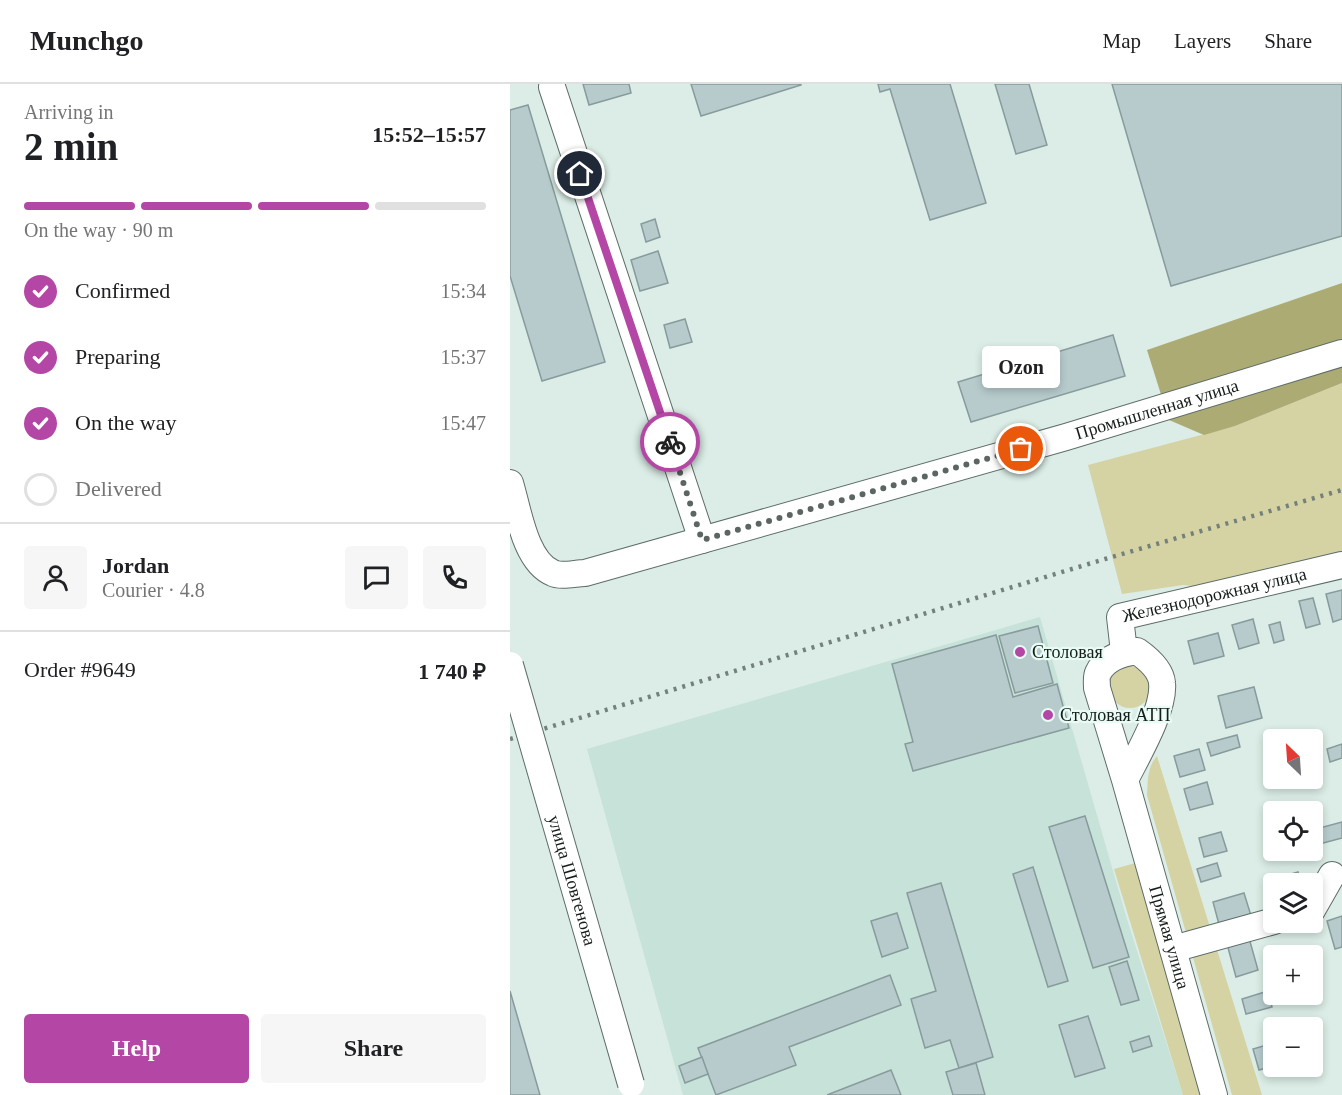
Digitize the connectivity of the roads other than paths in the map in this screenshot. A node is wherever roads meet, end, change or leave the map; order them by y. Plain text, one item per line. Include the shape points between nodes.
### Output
1 (552, 87) dead end
2 (1342, 353) edge
3 (510, 483) edge
4 (702, 540) junction
5 (1342, 564) edge
6 (1124, 652) junction
7 (510, 665) edge
8 (1125, 780) junction
9 (1332, 875) dead end
10 (1323, 891) edge
11 (1263, 924) edge
12 (1173, 949) junction
13 (632, 1089) edge
14 (1214, 1095) edge

1 - 4 street
2 - 4 street, Промышленная улица
3 - 4 street, Промышленная улица via 529,547 541,566 555,574 585,573
5 - 6 street, Железнодорожная улица via 1120,617
6 - 8 street, Прямая улица via 1111,658 1098,673 1097,688
6 - 8 street via 1137,651 1150,660 1162,681 1161,704
7 - 13 street, улица Шовгенова, bridge
8 - 12 street, Прямая улица
9 - 10 street
11 - 12 street
12 - 14 street, Прямая улица

